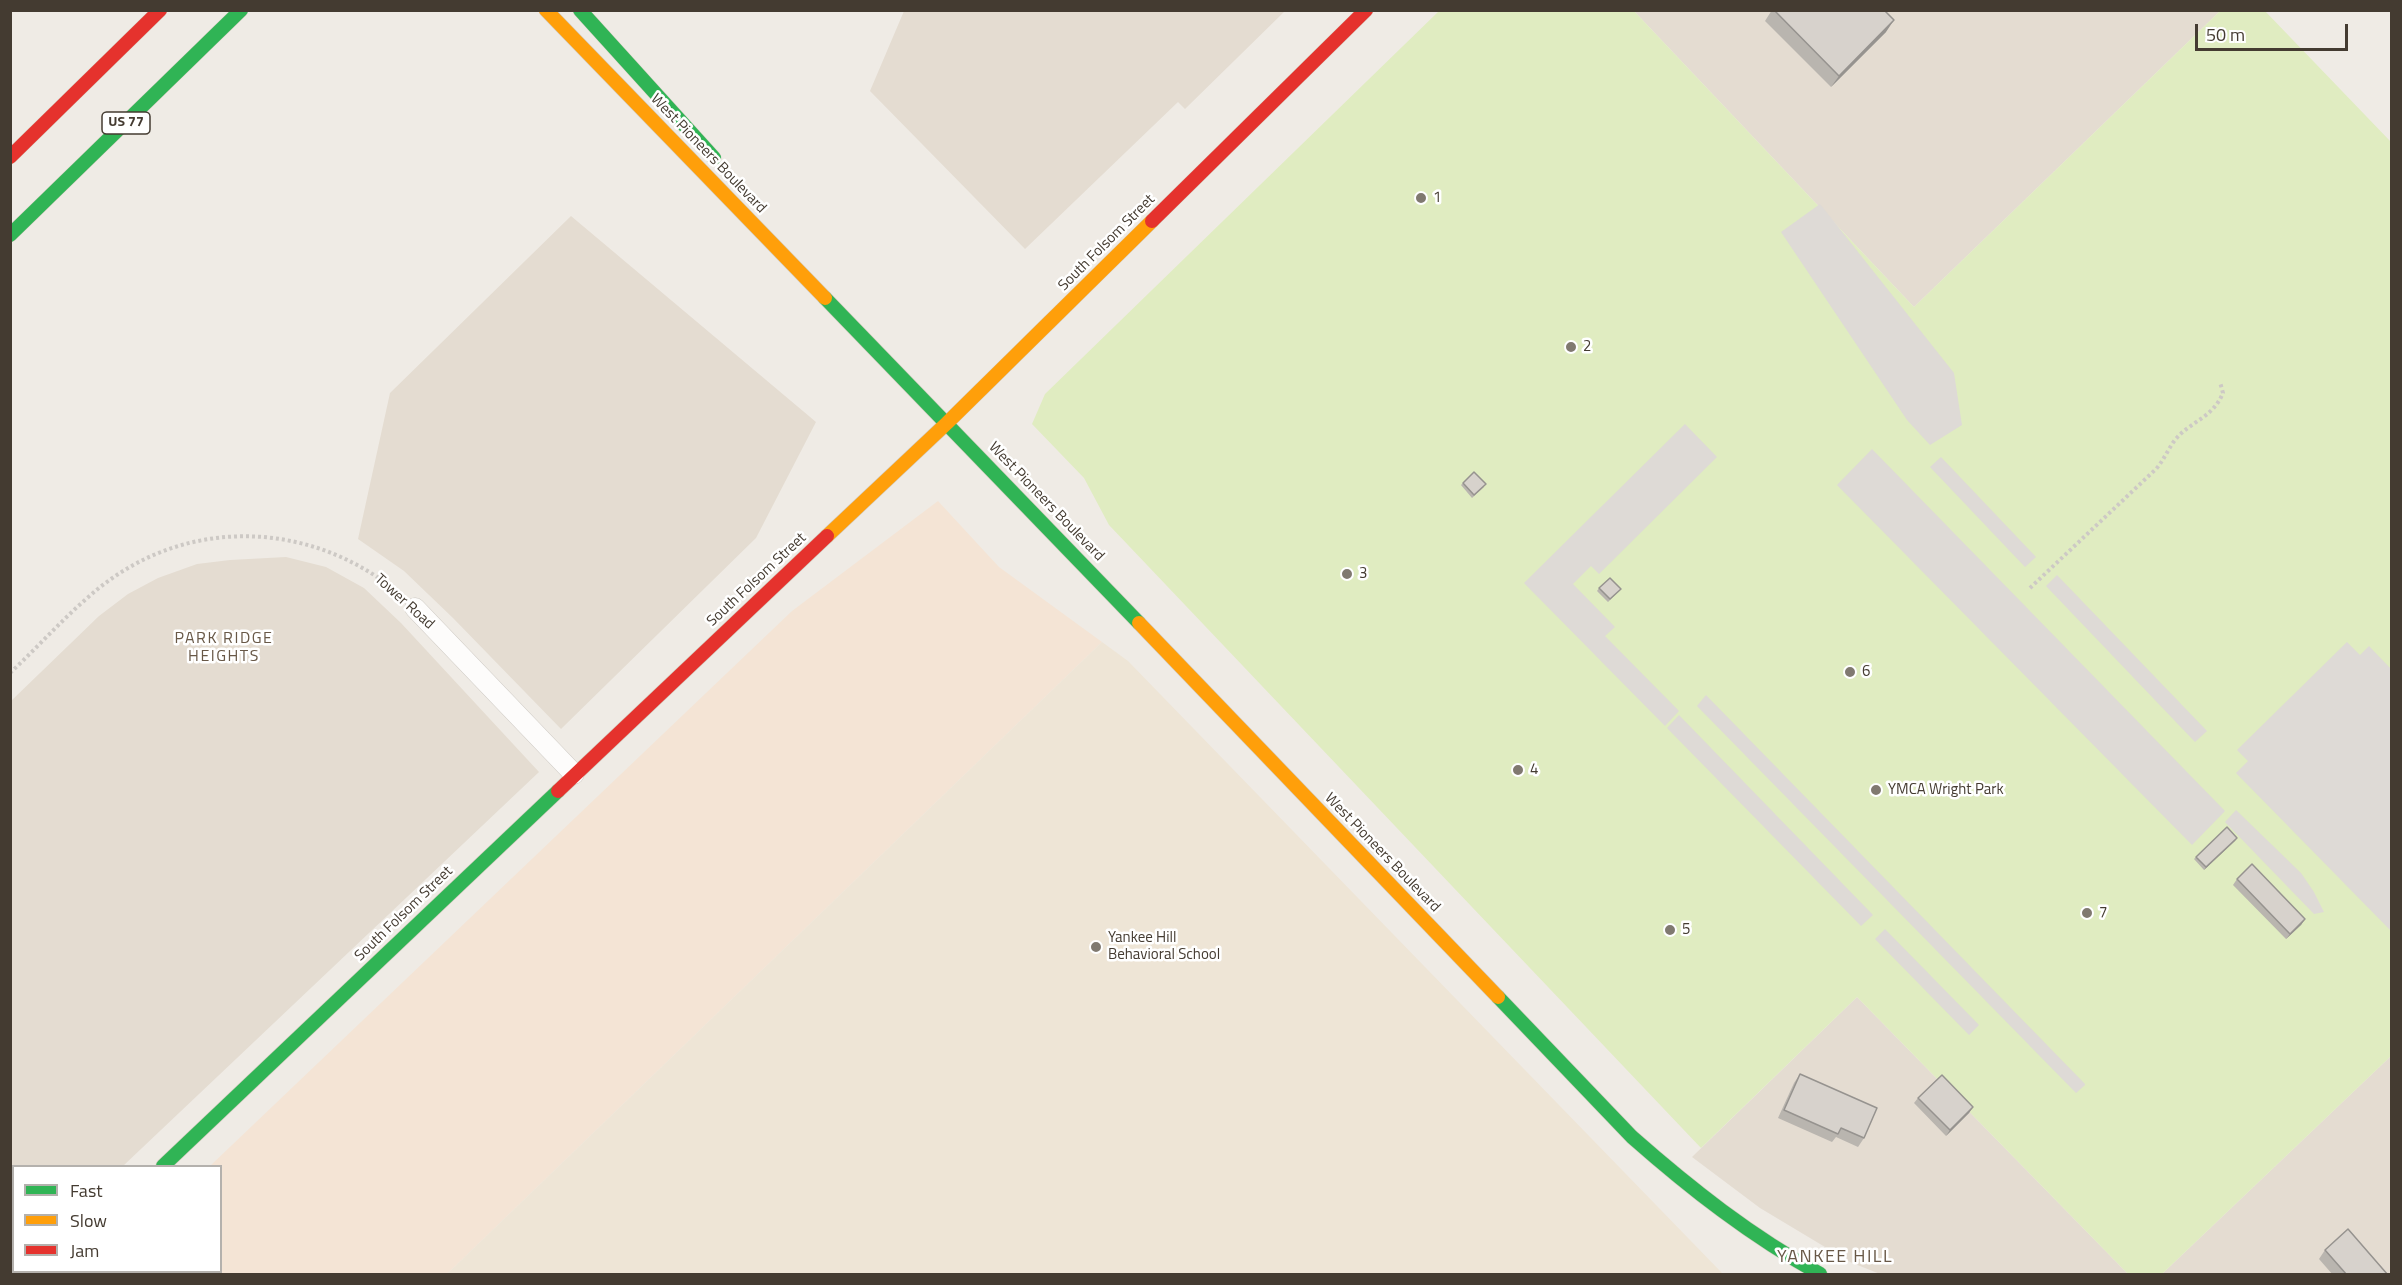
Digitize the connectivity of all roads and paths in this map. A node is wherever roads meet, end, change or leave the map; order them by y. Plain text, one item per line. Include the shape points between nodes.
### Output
1 (159, 10) edge
2 (241, 10) edge
3 (546, 10) edge
4 (580, 10) edge
5 (1366, 10) edge
6 (10, 157) edge
7 (724, 168) dead end
8 (778, 230) dead end
9 (10, 236) edge
10 (2220, 382) dead end
11 (947, 423) junction
12 (2030, 588) dead end
13 (415, 608) joint
14 (10, 673) edge
15 (574, 774) junction
16 (165, 1165) edge
17 (1786, 1267) edge
18 (1820, 1275) edge

1 - 6 main road
2 - 9 main road, US 77
3 - 11 main road, West Pioneers Boulevard
4 - 7 main road, West Pioneers Boulevard
5 - 11 main road, South Folsom Street
8 - 11 main road, West Pioneers Boulevard
10 - 12 path via 2223,393 2212,411 2175,440 2156,469
11 - 15 main road, South Folsom Street
11 - 17 main road, West Pioneers Boulevard via 1632,1137
13 - 14 path, Tower Road via 369,570 310,544 241,536 203,539 136,563 99,588
13 - 15 street, Tower Road
15 - 16 main road, South Folsom Street
17 - 18 main road, West Pioneers Boulevard

